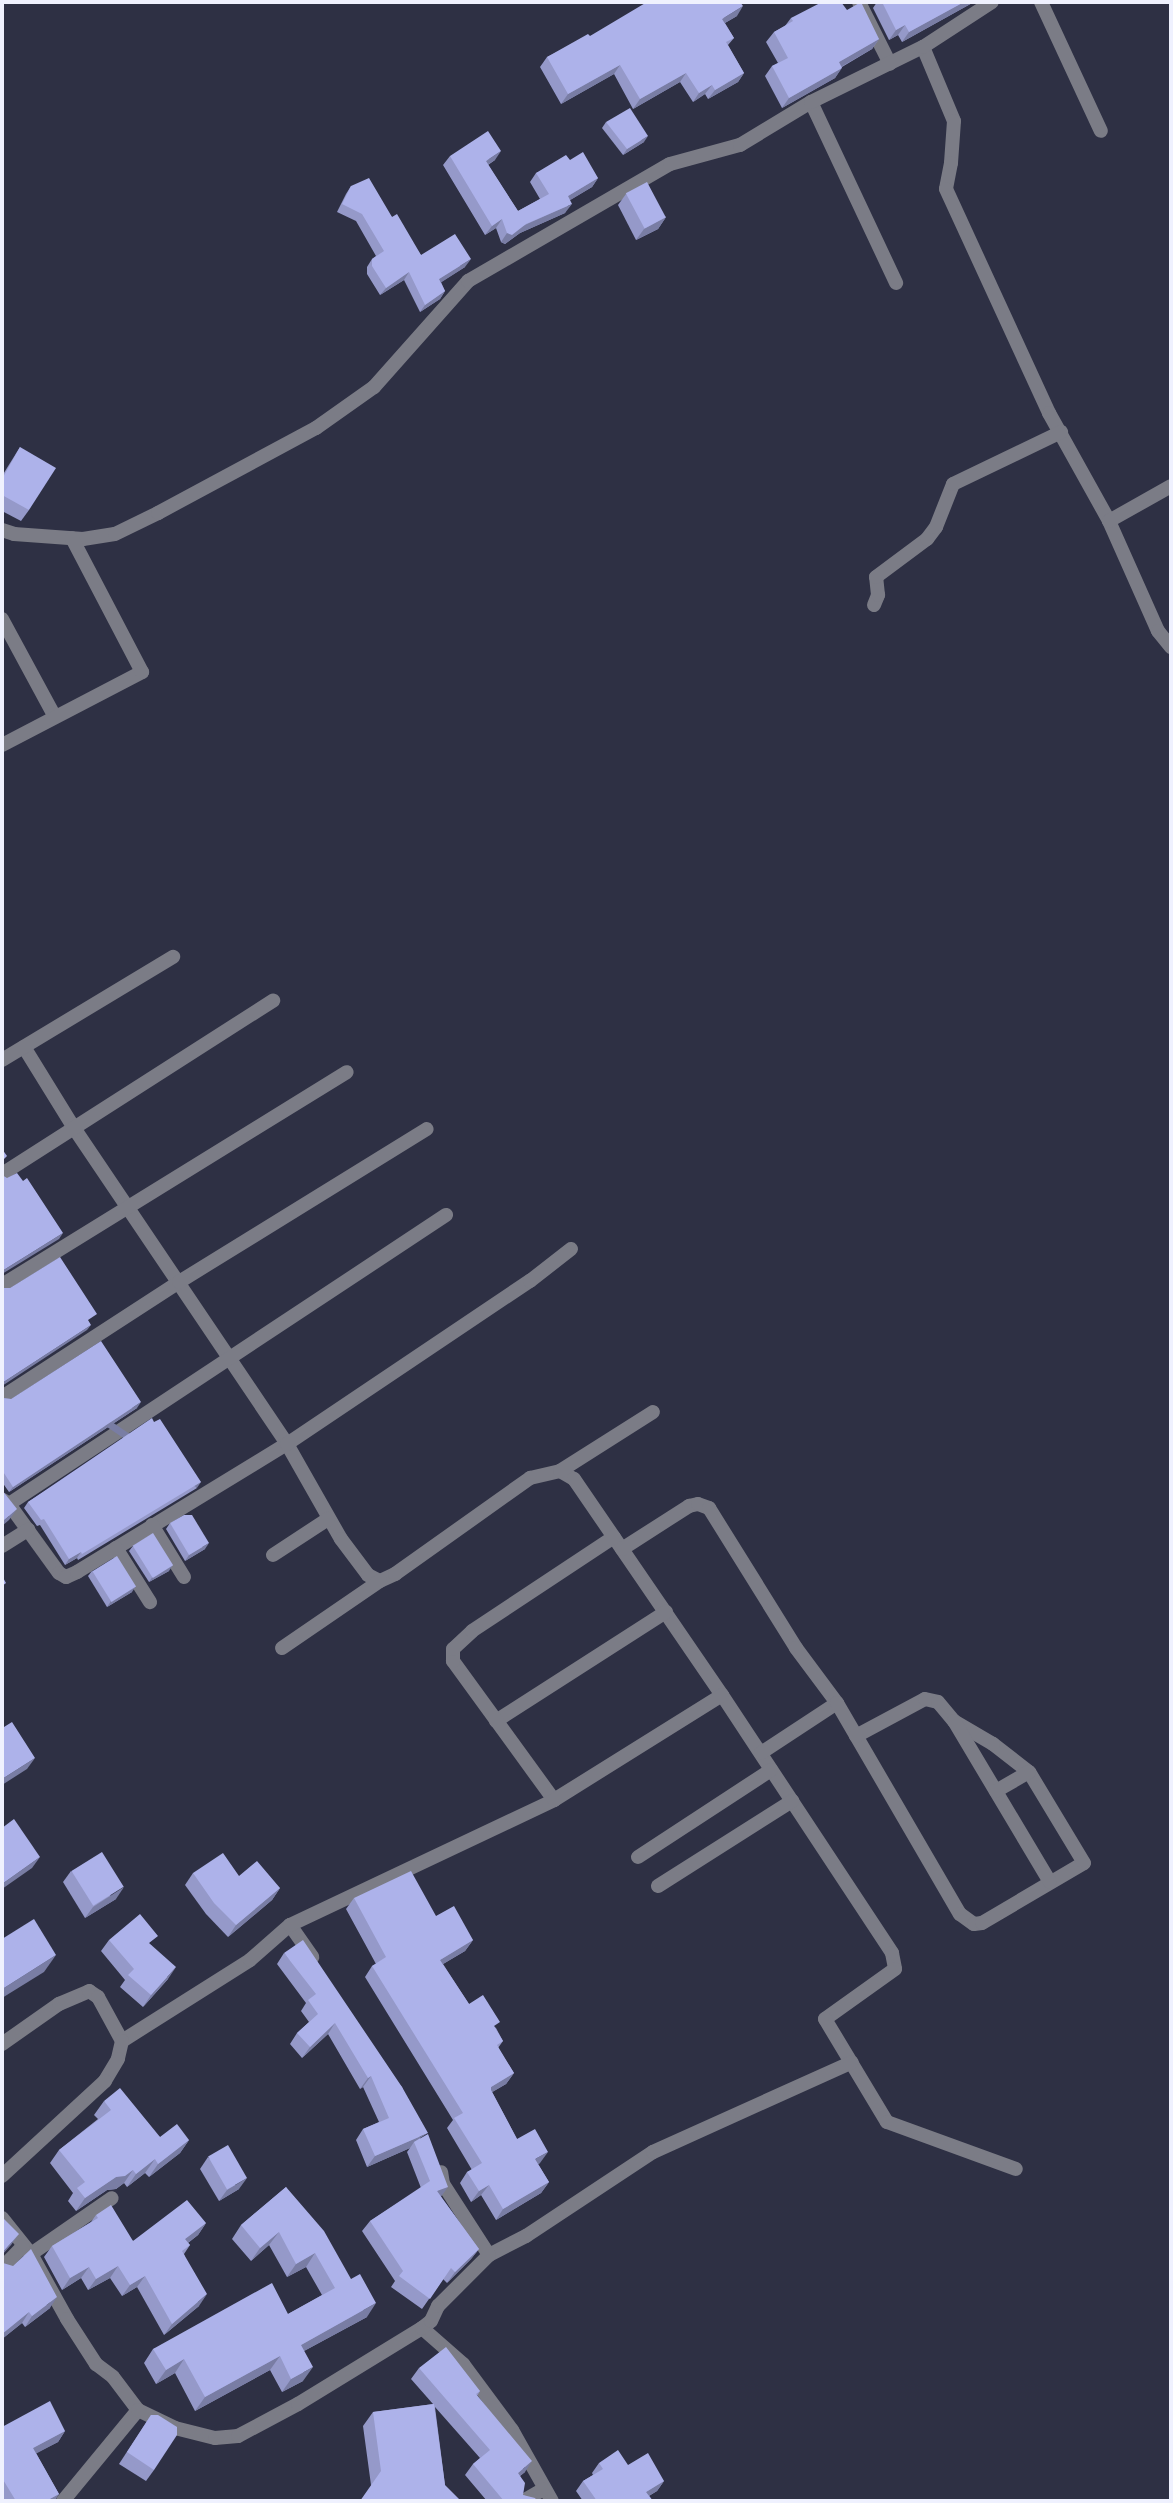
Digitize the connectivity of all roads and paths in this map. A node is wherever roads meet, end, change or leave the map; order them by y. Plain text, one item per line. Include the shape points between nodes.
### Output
1 (859, 2) edge
2 (992, 2) edge
3 (1041, 2) edge
4 (923, 47) junction
5 (890, 64) junction
6 (811, 102) junction
7 (1101, 131) dead end
8 (896, 283) dead end
9 (1061, 432) junction
10 (1171, 486) edge
11 (1109, 521) junction
12 (2, 530) edge
13 (72, 538) junction
14 (874, 605) dead end
15 (2, 619) edge
16 (1171, 646) edge
17 (55, 717) junction
18 (2, 745) edge
19 (173, 957) dead end
20 (273, 1001) dead end
21 (24, 1047) junction
22 (2, 1060) edge
23 (347, 1072) dead end
24 (74, 1128) junction
25 (427, 1129) dead end
26 (2, 1174) edge
27 (129, 1206) junction
28 (446, 1215) dead end
29 (571, 1249) dead end
30 (179, 1282) junction
31 (2, 1284) edge
32 (228, 1359) junction
33 (2, 1397) edge
34 (653, 1412) dead end
35 (287, 1444) junction
36 (560, 1471) junction
37 (6, 1501) edge
38 (328, 1519) junction
39 (152, 1525) junction
40 (28, 1530) junction
41 (618, 1543) junction
42 (2, 1546) edge
43 (116, 1548) junction
44 (273, 1555) dead end
45 (184, 1577) dead end
46 (380, 1581) junction
47 (150, 1602) dead end
48 (666, 1612) junction
49 (282, 1648) dead end
50 (722, 1695) junction
51 (837, 1703) junction
52 (496, 1721) junction
53 (954, 1721) junction
54 (856, 1736) junction
55 (761, 1753) junction
56 (771, 1770) junction
57 (1029, 1772) junction
58 (996, 1791) junction
59 (554, 1800) junction
60 (792, 1801) junction
61 (638, 1857) dead end
62 (1050, 1882) junction
63 (658, 1886) dead end
64 (290, 1925) junction
65 (322, 1972) edge
66 (122, 2041) junction
67 (2, 2044) edge
68 (852, 2062) junction
69 (435, 2155) edge
70 (1016, 2169) dead end
71 (2, 2176) edge
72 (112, 2198) dead end
73 (2, 2218) edge
74 (27, 2250) junction
75 (489, 2255) junction
76 (2, 2268) edge
77 (422, 2328) junction
78 (138, 2410) junction
79 (548, 2495) edge
80 (63, 2501) edge
81 (523, 2501) edge

1 - 5 street
2 - 4 street
3 - 7 street
4 - 5 street
4 - 9 street via 954,121 946,189
5 - 6 street
6 - 8 street
6 - 13 street via 740,145 670,164 468,281 374,387 316,428 115,534
9 - 11 street
9 - 14 street via 953,484 928,539 876,577
10 - 11 street
11 - 16 street via 1158,631
12 - 13 street
13 - 17 street via 142,672
15 - 17 street
17 - 18 street
19 - 21 street
20 - 24 street
21 - 22 street
21 - 24 street
23 - 27 street
24 - 26 street
24 - 27 street
25 - 30 street
27 - 30 street
27 - 31 street
28 - 32 street
29 - 35 street
30 - 32 street
30 - 33 street
32 - 35 street
32 - 37 street
34 - 36 street
35 - 38 street
35 - 39 street
36 - 41 street via 573,1479
36 - 46 street via 530,1478
37 - 40 street
38 - 44 street
38 - 46 street via 368,1574
39 - 43 street
39 - 45 street
40 - 42 street
40 - 43 street via 66,1577
41 - 48 street
41 - 51 street via 689,1506 709,1508 796,1648
41 - 52 street via 472,1631 453,1649 453,1661
43 - 47 street
46 - 49 street
48 - 50 street
48 - 52 street
50 - 55 street
50 - 59 street
51 - 54 street
51 - 55 street
52 - 59 street
53 - 54 street via 937,1702 925,1699
53 - 57 street
53 - 58 street
54 - 62 street via 969,1923 982,1923
55 - 56 street
56 - 60 street
56 - 61 street
57 - 58 street
57 - 62 street via 1084,1863
58 - 62 street
59 - 64 street
60 - 63 street
60 - 68 street via 892,1953 895,1969 825,2019
64 - 65 street
64 - 66 street via 250,1960
66 - 67 street via 98,1997 89,1991 59,2004
66 - 71 street via 105,2081
68 - 70 street via 887,2122
68 - 75 street via 653,2152 526,2236
69 - 75 street via 443,2184
72 - 74 street
73 - 74 street
74 - 76 street
74 - 78 street via 96,2364 113,2377
75 - 77 street
77 - 78 street via 238,2436 215,2438 175,2428
77 - 79 street via 463,2364 512,2430
78 - 80 street
79 - 81 street

